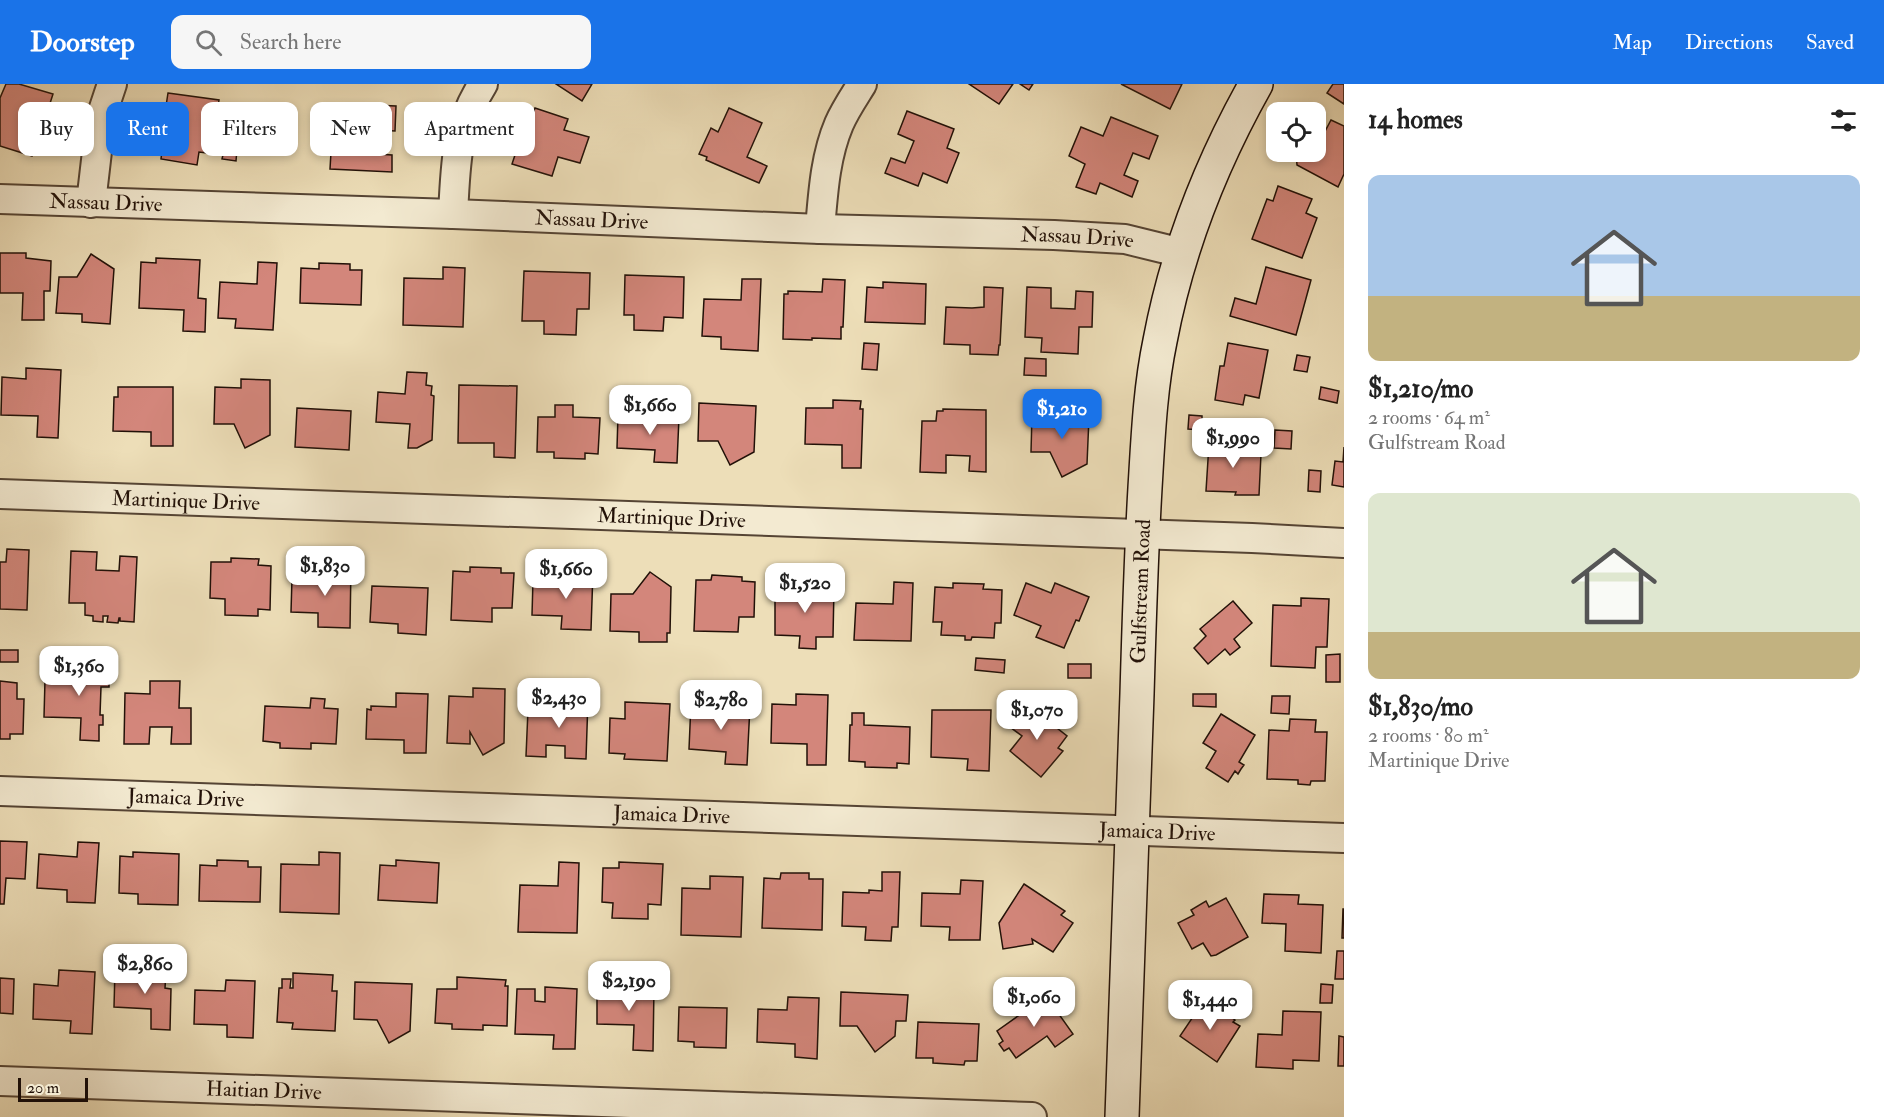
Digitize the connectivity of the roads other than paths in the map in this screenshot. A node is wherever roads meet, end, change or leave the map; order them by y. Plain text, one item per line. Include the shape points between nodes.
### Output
1 (112, 84) edge
2 (483, 84) edge
3 (862, 84) edge
4 (1256, 84) edge
5 (0, 199) edge
6 (91, 203) junction
7 (453, 214) junction
8 (820, 229) junction
9 (1182, 253) junction
10 (0, 494) edge
11 (1142, 534) junction
12 (1344, 543) edge
13 (0, 791) edge
14 (1132, 829) junction
15 (1344, 838) edge
16 (0, 1081) edge
17 (1032, 1117) edge
18 (1122, 1117) edge

1 - 6 street via 101,117
2 - 7 street via 461,129
3 - 8 street via 832,142
4 - 9 street, Gulfstream Road via 1210,176
5 - 6 street, Nassau Drive
6 - 7 street, Nassau Drive
7 - 8 street, Nassau Drive
8 - 9 street, Nassau Drive via 1125,239
9 - 11 street, Gulfstream Road via 1153,382
10 - 11 street, Martinique Drive
11 - 12 street, Martinique Drive
11 - 14 street, Gulfstream Road
13 - 14 street, Jamaica Drive
14 - 15 street, Jamaica Drive
14 - 18 street, Gulfstream Road
16 - 17 street, Haitian Drive

